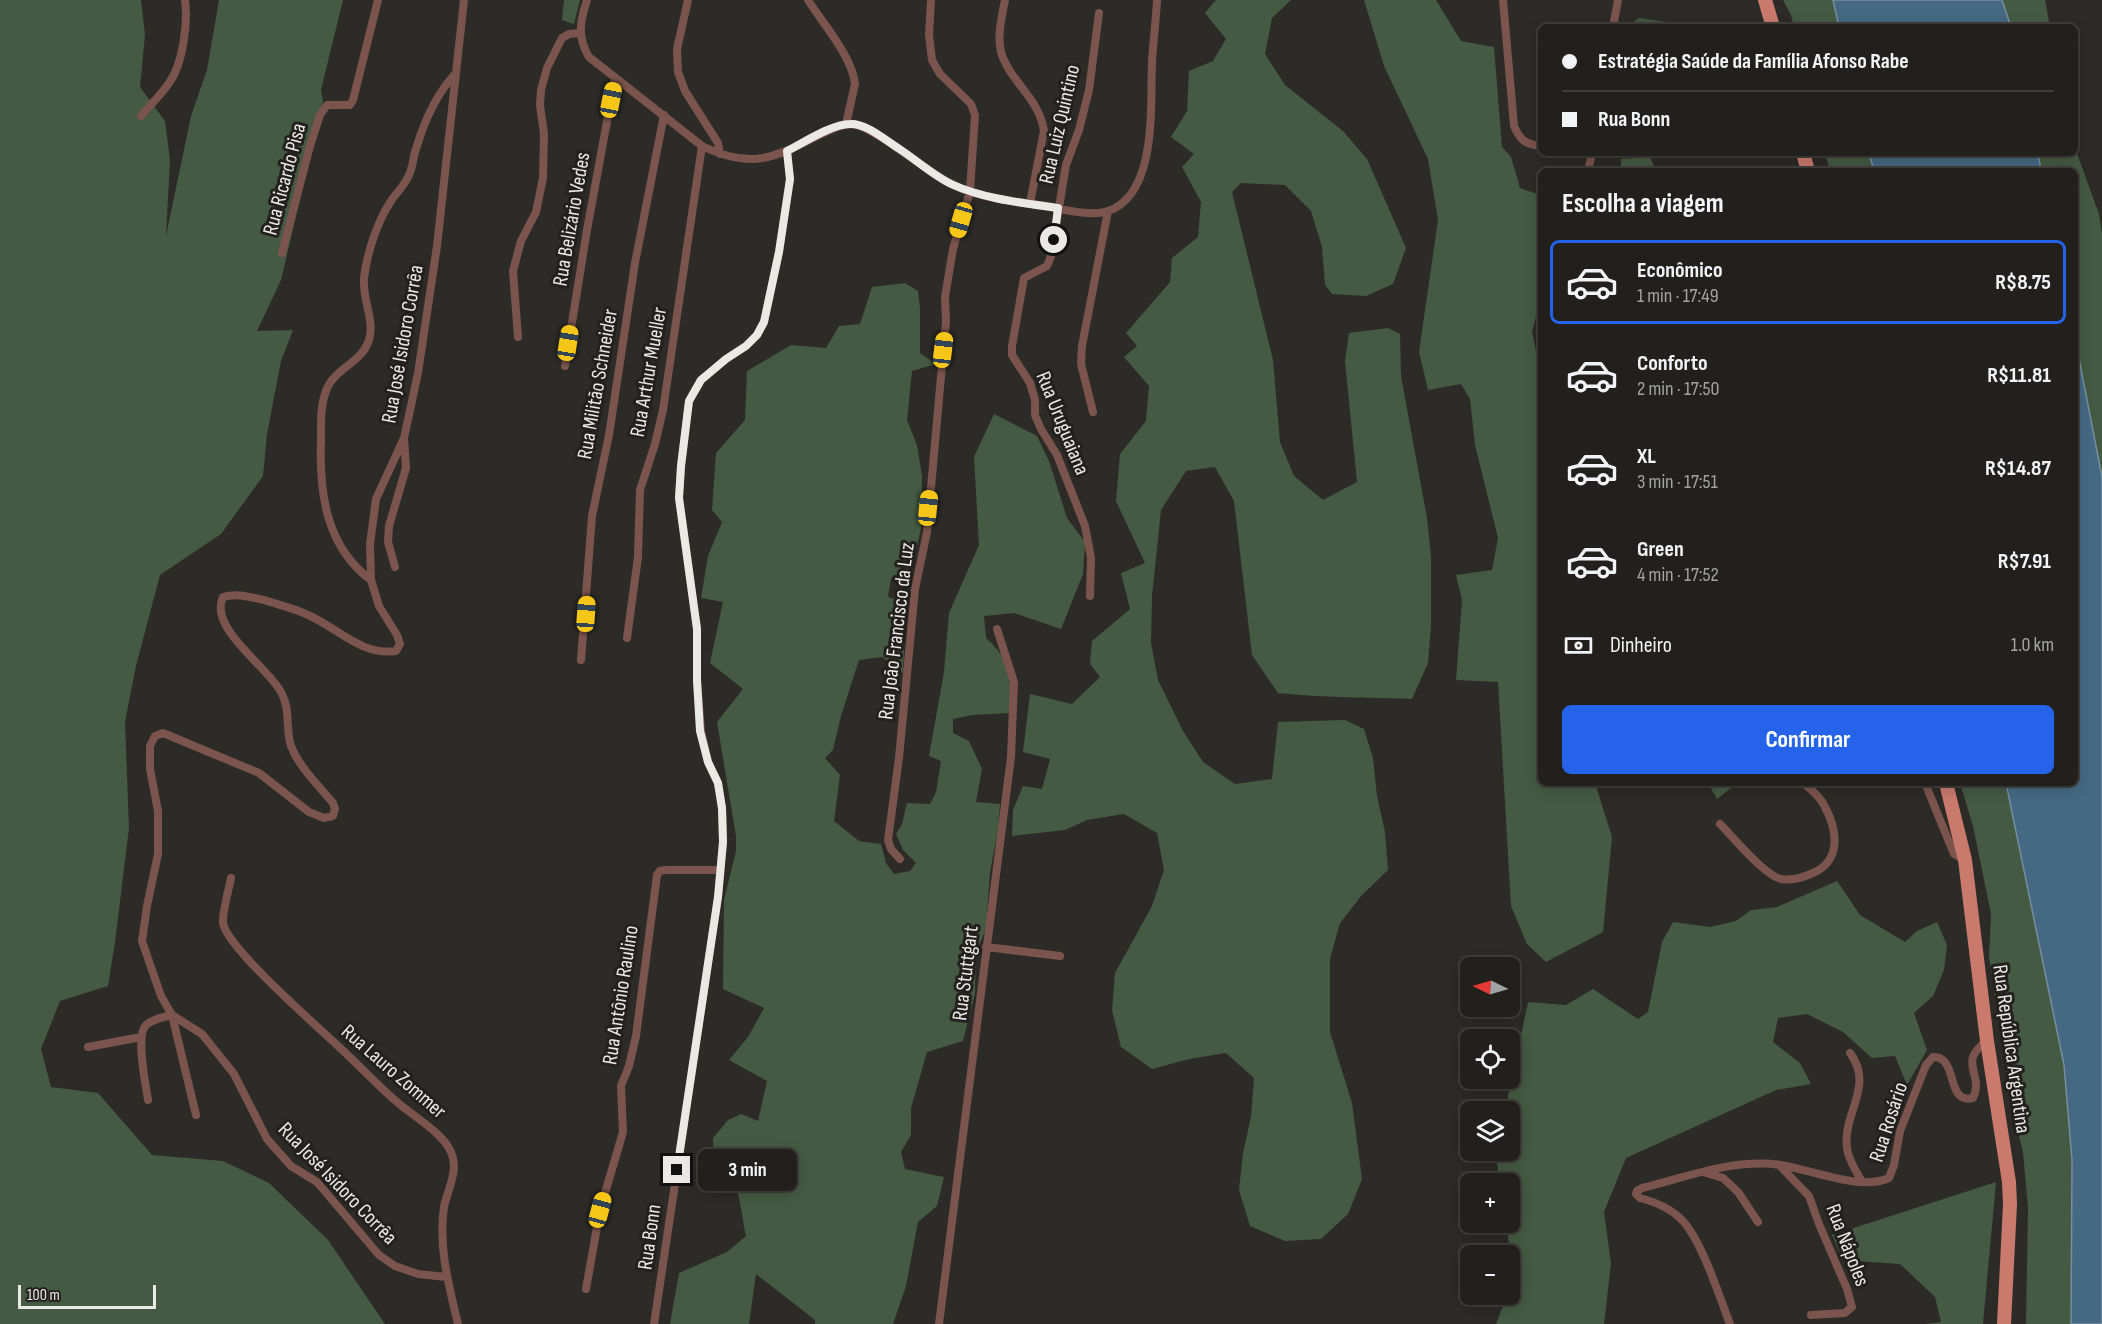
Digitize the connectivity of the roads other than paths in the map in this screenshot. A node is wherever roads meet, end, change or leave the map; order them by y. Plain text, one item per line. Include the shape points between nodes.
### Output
1 (185, 0) edge
2 (378, 0) edge
3 (464, 0) edge
4 (587, 0) edge
5 (688, 0) edge
6 (808, 0) edge
7 (931, 0) edge
8 (1005, 0) edge
9 (1157, 0) edge
10 (1503, 0) edge
11 (1618, 0) edge
12 (1765, 0) edge
13 (1099, 13) dead end
14 (1614, 24) edge
15 (1772, 24) edge
16 (580, 33) junction
17 (456, 73) junction
18 (615, 78) junction
19 (664, 115) junction
20 (141, 116) dead end
21 (846, 124) junction
22 (702, 146) junction
23 (1538, 146) edge
24 (787, 151) junction
25 (720, 154) junction
26 (970, 191) junction
27 (1030, 203) junction
28 (1058, 208) junction
29 (1108, 211) junction
30 (282, 253) dead end
31 (518, 337) dead end
32 (565, 366) dead end
33 (1093, 412) dead end
34 (404, 438) junction
35 (395, 567) dead end
36 (371, 580) junction
37 (1090, 596) dead end
38 (997, 629) dead end
39 (627, 638) dead end
40 (581, 660) dead end
41 (1806, 786) edge
42 (1926, 786) edge
43 (1947, 786) edge
44 (1720, 824) dead end
45 (900, 859) dead end
46 (1965, 860) junction
47 (720, 870) junction
48 (231, 878) dead end
49 (987, 947) junction
50 (1060, 956) dead end
51 (172, 1015) junction
52 (141, 1037) junction
53 (1987, 1041) junction
54 (88, 1047) dead end
55 (1850, 1053) dead end
56 (148, 1100) dead end
57 (196, 1115) dead end
58 (1779, 1165) junction
59 (1701, 1172) junction
60 (1863, 1182) junction
61 (1758, 1222) dead end
62 (446, 1277) junction
63 (586, 1289) dead end
64 (1811, 1316) dead end
65 (458, 1324) edge
66 (654, 1324) edge
67 (939, 1324) edge
68 (1730, 1324) edge
69 (2004, 1324) edge

1 - 20 street via 184,43 170,81
2 - 30 street, Rua Ricardo Pisa via 353,100 350,105 327,105 320,115
3 - 17 street, Rua José Isidoro Corrêa
4 - 16 street
5 - 25 street via 677,49 678,72 685,91 718,143
6 - 21 street via 839,46 854,78
7 - 26 street, Rua João Francisco da Luz via 932,60 940,74 971,104 975,115
8 - 27 street via 1000,51 1030,96 1044,131
9 - 29 street via 1149,142 1137,187
10 - 23 street via 1514,126 1527,144
11 - 14 street
12 - 15 main road
13 - 28 street, Rua Luiz Quintino via 1089,90 1065,165
16 - 18 street via 589,57
16 - 31 street via 562,38 541,90 543,178 536,212 520,241 513,270
17 - 34 street, Rua José Isidoro Corrêa via 437,246
17 - 36 street via 442,88 415,150 410,174 390,202 370,244 364,279 371,328 366,349 332,380 321,415 325,509 340,546 358,571
18 - 19 street
18 - 32 street, Rua Belizário Vedes
19 - 22 street
19 - 40 street, Rua Militão Schneider via 592,516
21 - 24 street
21 - 26 street via 872,132 949,183
22 - 25 street
22 - 39 street, Rua Arthur Mueller via 663,410 640,490 638,557
24 - 25 street via 755,160
24 - 47 street, Rua Bonn via 790,179 764,322 746,346 701,380 689,401 681,466 679,498 697,629 700,731 718,783 722,808
26 - 27 street
26 - 45 street, Rua João Francisco da Luz via 953,249 945,297 927,532 915,589 888,840
27 - 28 street
28 - 29 street
28 - 37 street, Rua Uruguaiana via 1052,256 1047,266 1024,278 1012,355 1030,383 1035,416 1057,455 1084,526 1091,558
29 - 33 street via 1082,346 1081,364
34 - 35 street via 406,468 389,526 388,542
34 - 36 street, Rua José Isidoro Corrêa via 376,499 370,544
36 - 51 street, Rua José Isidoro Corrêa via 379,606 397,635 400,644 396,651 383,653 363,647 310,616 272,603 233,594 223,597 220,604 220,615 235,639 281,691 291,746 333,803 333,816 324,818 309,812 259,773 164,733 155,736 150,746 158,811 158,854 142,941 161,996
38 - 49 street, Rua Stuttgart via 1014,682 1011,756
41 - 44 street via 1825,805 1834,831 1834,854 1823,869 1804,877 1781,879 1763,868
42 - 46 street via 1954,854
43 - 46 main road, Rua República Argentina
46 - 53 main road, Rua República Argentina
47 - 63 street, Rua Antônio Raulino via 666,870 657,875 636,1036 621,1086 623,1132 600,1210
47 - 66 street, Rua Bonn
48 - 62 street, Rua Lauro Zommer via 223,923 231,938 376,1084 442,1136 452,1152 455,1171 444,1207 442,1242
49 - 50 street
49 - 67 street, Rua Stuttgart
51 - 52 street via 155,1019 144,1027
51 - 57 street
51 - 62 street, Rua José Isidoro Corrêa via 202,1034 234,1074 267,1139 291,1166 317,1182 379,1255 418,1274
52 - 54 street
52 - 56 street
53 - 60 street, Rua Rosário via 1975,1049 1972,1059 1977,1089 1973,1098 1961,1097 1956,1092 1947,1063 1933,1057 1926,1065 1900,1131 1889,1178
53 - 69 main road, Rua República Argentina via 2009,1182
55 - 60 street via 1858,1063 1861,1077 1847,1149
58 - 59 street, Rua Rosário via 1751,1164
58 - 60 street, Rua Rosário
58 - 64 street, Rua Nápoles via 1809,1196 1852,1307 1845,1313
59 - 61 street via 1723,1178 1738,1192
59 - 68 street, Rua Rosário via 1642,1188 1636,1194 1683,1220 1699,1248
62 - 65 street, Rua Lauro Zommer

